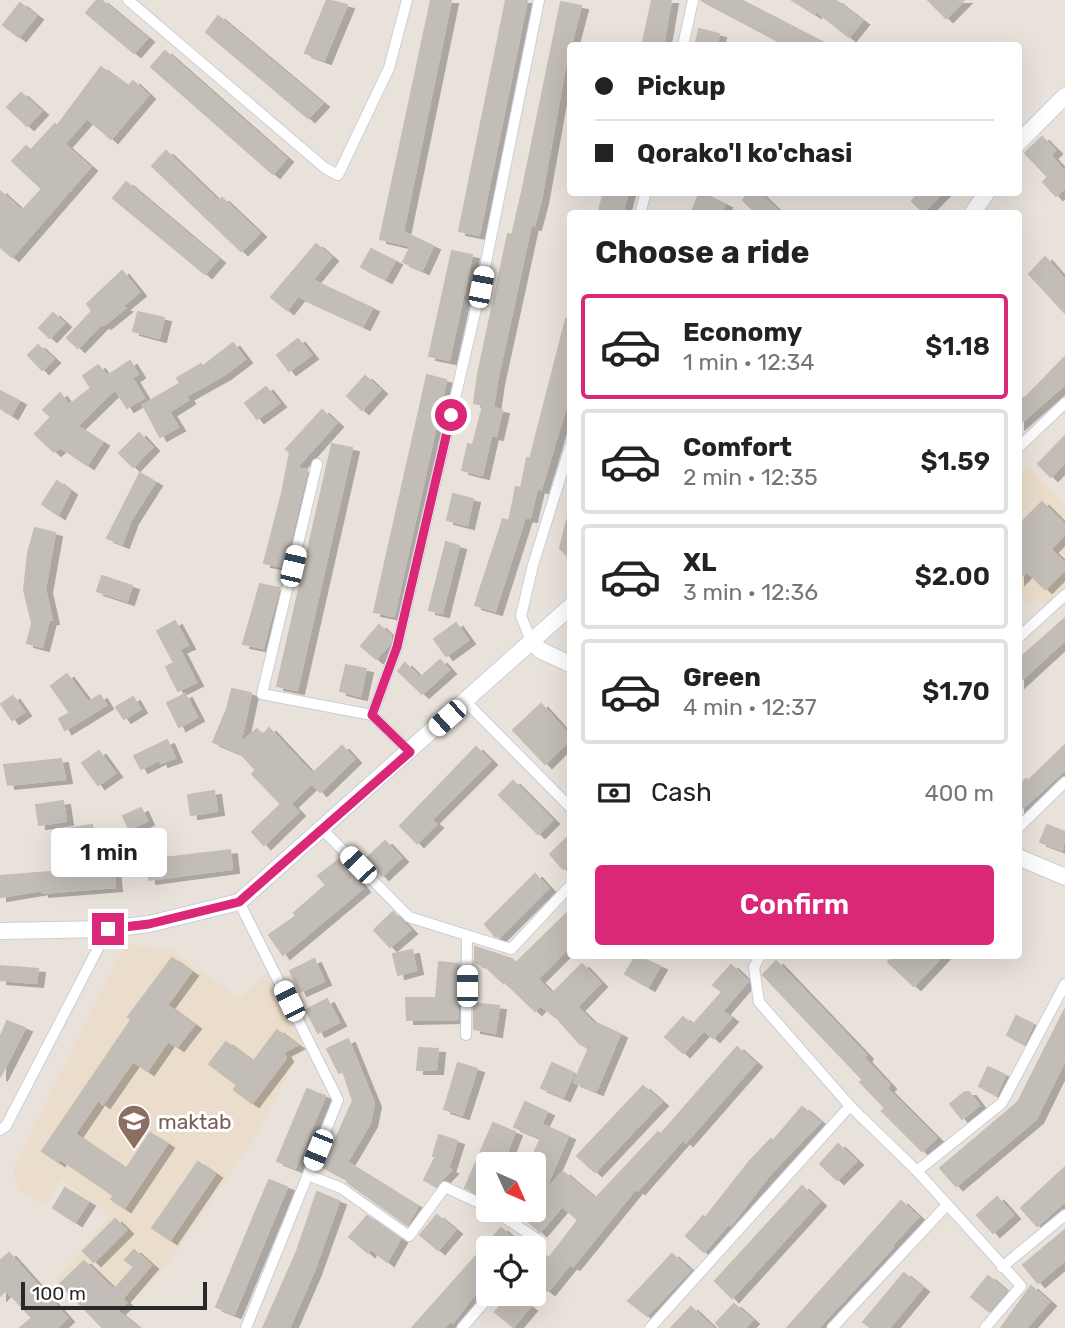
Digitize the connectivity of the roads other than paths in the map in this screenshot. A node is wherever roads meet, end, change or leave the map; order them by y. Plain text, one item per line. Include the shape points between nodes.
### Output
1 (128, 0) edge
2 (407, 0) edge
3 (539, 0) edge
4 (693, 0) edge
5 (683, 42) edge
6 (1065, 96) edge
7 (1022, 139) edge
8 (1065, 403) edge
9 (1022, 443) edge
10 (567, 457) edge
11 (317, 464) dead end
12 (1065, 595) edge
13 (567, 610) edge
14 (1022, 634) edge
15 (532, 643) junction
16 (567, 663) edge
17 (466, 702) junction
18 (372, 715) junction
19 (410, 752) junction
20 (1065, 782) edge
21 (567, 804) edge
22 (1022, 824) edge
23 (323, 830) junction
24 (1022, 859) edge
25 (1065, 877) edge
26 (567, 889) edge
27 (239, 902) junction
28 (108, 929) junction
29 (0, 931) edge
30 (467, 937) junction
31 (758, 959) edge
32 (1065, 984) edge
33 (466, 1035) dead end
34 (850, 1106) junction
35 (0, 1130) edge
36 (917, 1171) junction
37 (308, 1175) junction
38 (476, 1201) edge
39 (946, 1206) junction
40 (1065, 1215) edge
41 (507, 1222) edge
42 (524, 1236) edge
43 (1002, 1267) junction
44 (481, 1306) edge
45 (246, 1328) edge
46 (462, 1328) edge
47 (650, 1328) edge
48 (832, 1328) edge
49 (985, 1328) edge

1 - 2 street via 338,175 388,68
3 - 18 street via 481,287 397,647
4 - 5 street
6 - 7 street
8 - 9 street
10 - 15 street via 521,616
11 - 18 street via 262,694
12 - 14 street
13 - 15 street
15 - 16 street
15 - 17 street
17 - 19 street
17 - 21 street
18 - 19 street
19 - 23 street
20 - 22 street
23 - 27 street
23 - 30 street via 409,917
24 - 25 street
26 - 30 street via 511,949
27 - 28 street
27 - 37 street via 338,1100
28 - 29 street
28 - 35 street
30 - 33 street
31 - 34 street via 754,967 759,1002
32 - 36 street via 1002,1103
34 - 36 street
34 - 47 street
36 - 39 street
37 - 38 street via 341,1188 409,1237 445,1187
37 - 45 street
39 - 43 street
39 - 48 street
40 - 43 street
41 - 42 street
43 - 49 street via 1021,1286
44 - 46 street

